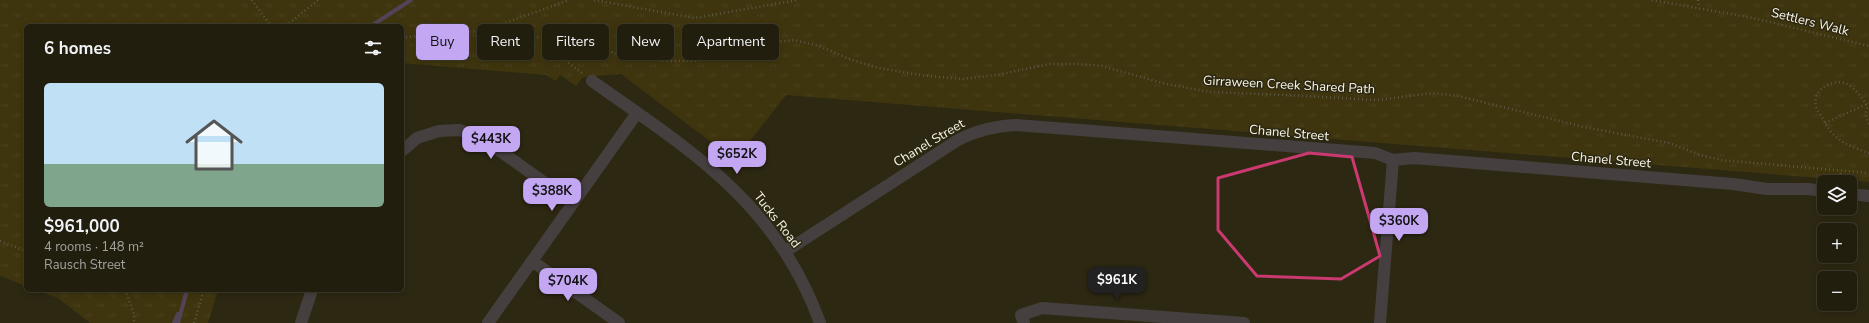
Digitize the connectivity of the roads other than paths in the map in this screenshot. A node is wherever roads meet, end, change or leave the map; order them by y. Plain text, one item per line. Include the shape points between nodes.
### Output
1 (592, 81) road end
2 (637, 113) junction
3 (404, 149) edge
4 (1393, 160) junction
5 (1817, 190) edge
6 (1857, 195) edge
7 (1869, 196) edge
8 (573, 203) junction
9 (786, 251) junction
10 (532, 261) junction
11 (311, 292) edge
12 (301, 323) edge
13 (488, 323) edge
14 (619, 323) edge
15 (820, 323) edge
16 (1024, 323) edge
17 (1244, 323) edge
18 (1380, 323) edge

1 - 2 street, Tucks Road
2 - 8 street
2 - 9 street, Tucks Road via 680,143 728,183 759,215
3 - 8 street via 417,138 439,131 459,130 478,136
4 - 5 street, Chanel Street via 1414,158 1733,184 1766,189
4 - 9 street, Chanel Street via 1375,153 1016,125 998,126 976,131 958,140
4 - 18 street
6 - 7 street
8 - 10 street
9 - 15 street, Tucks Road
10 - 13 street
10 - 14 street
11 - 12 street
16 - 17 street via 1021,315 1042,308

